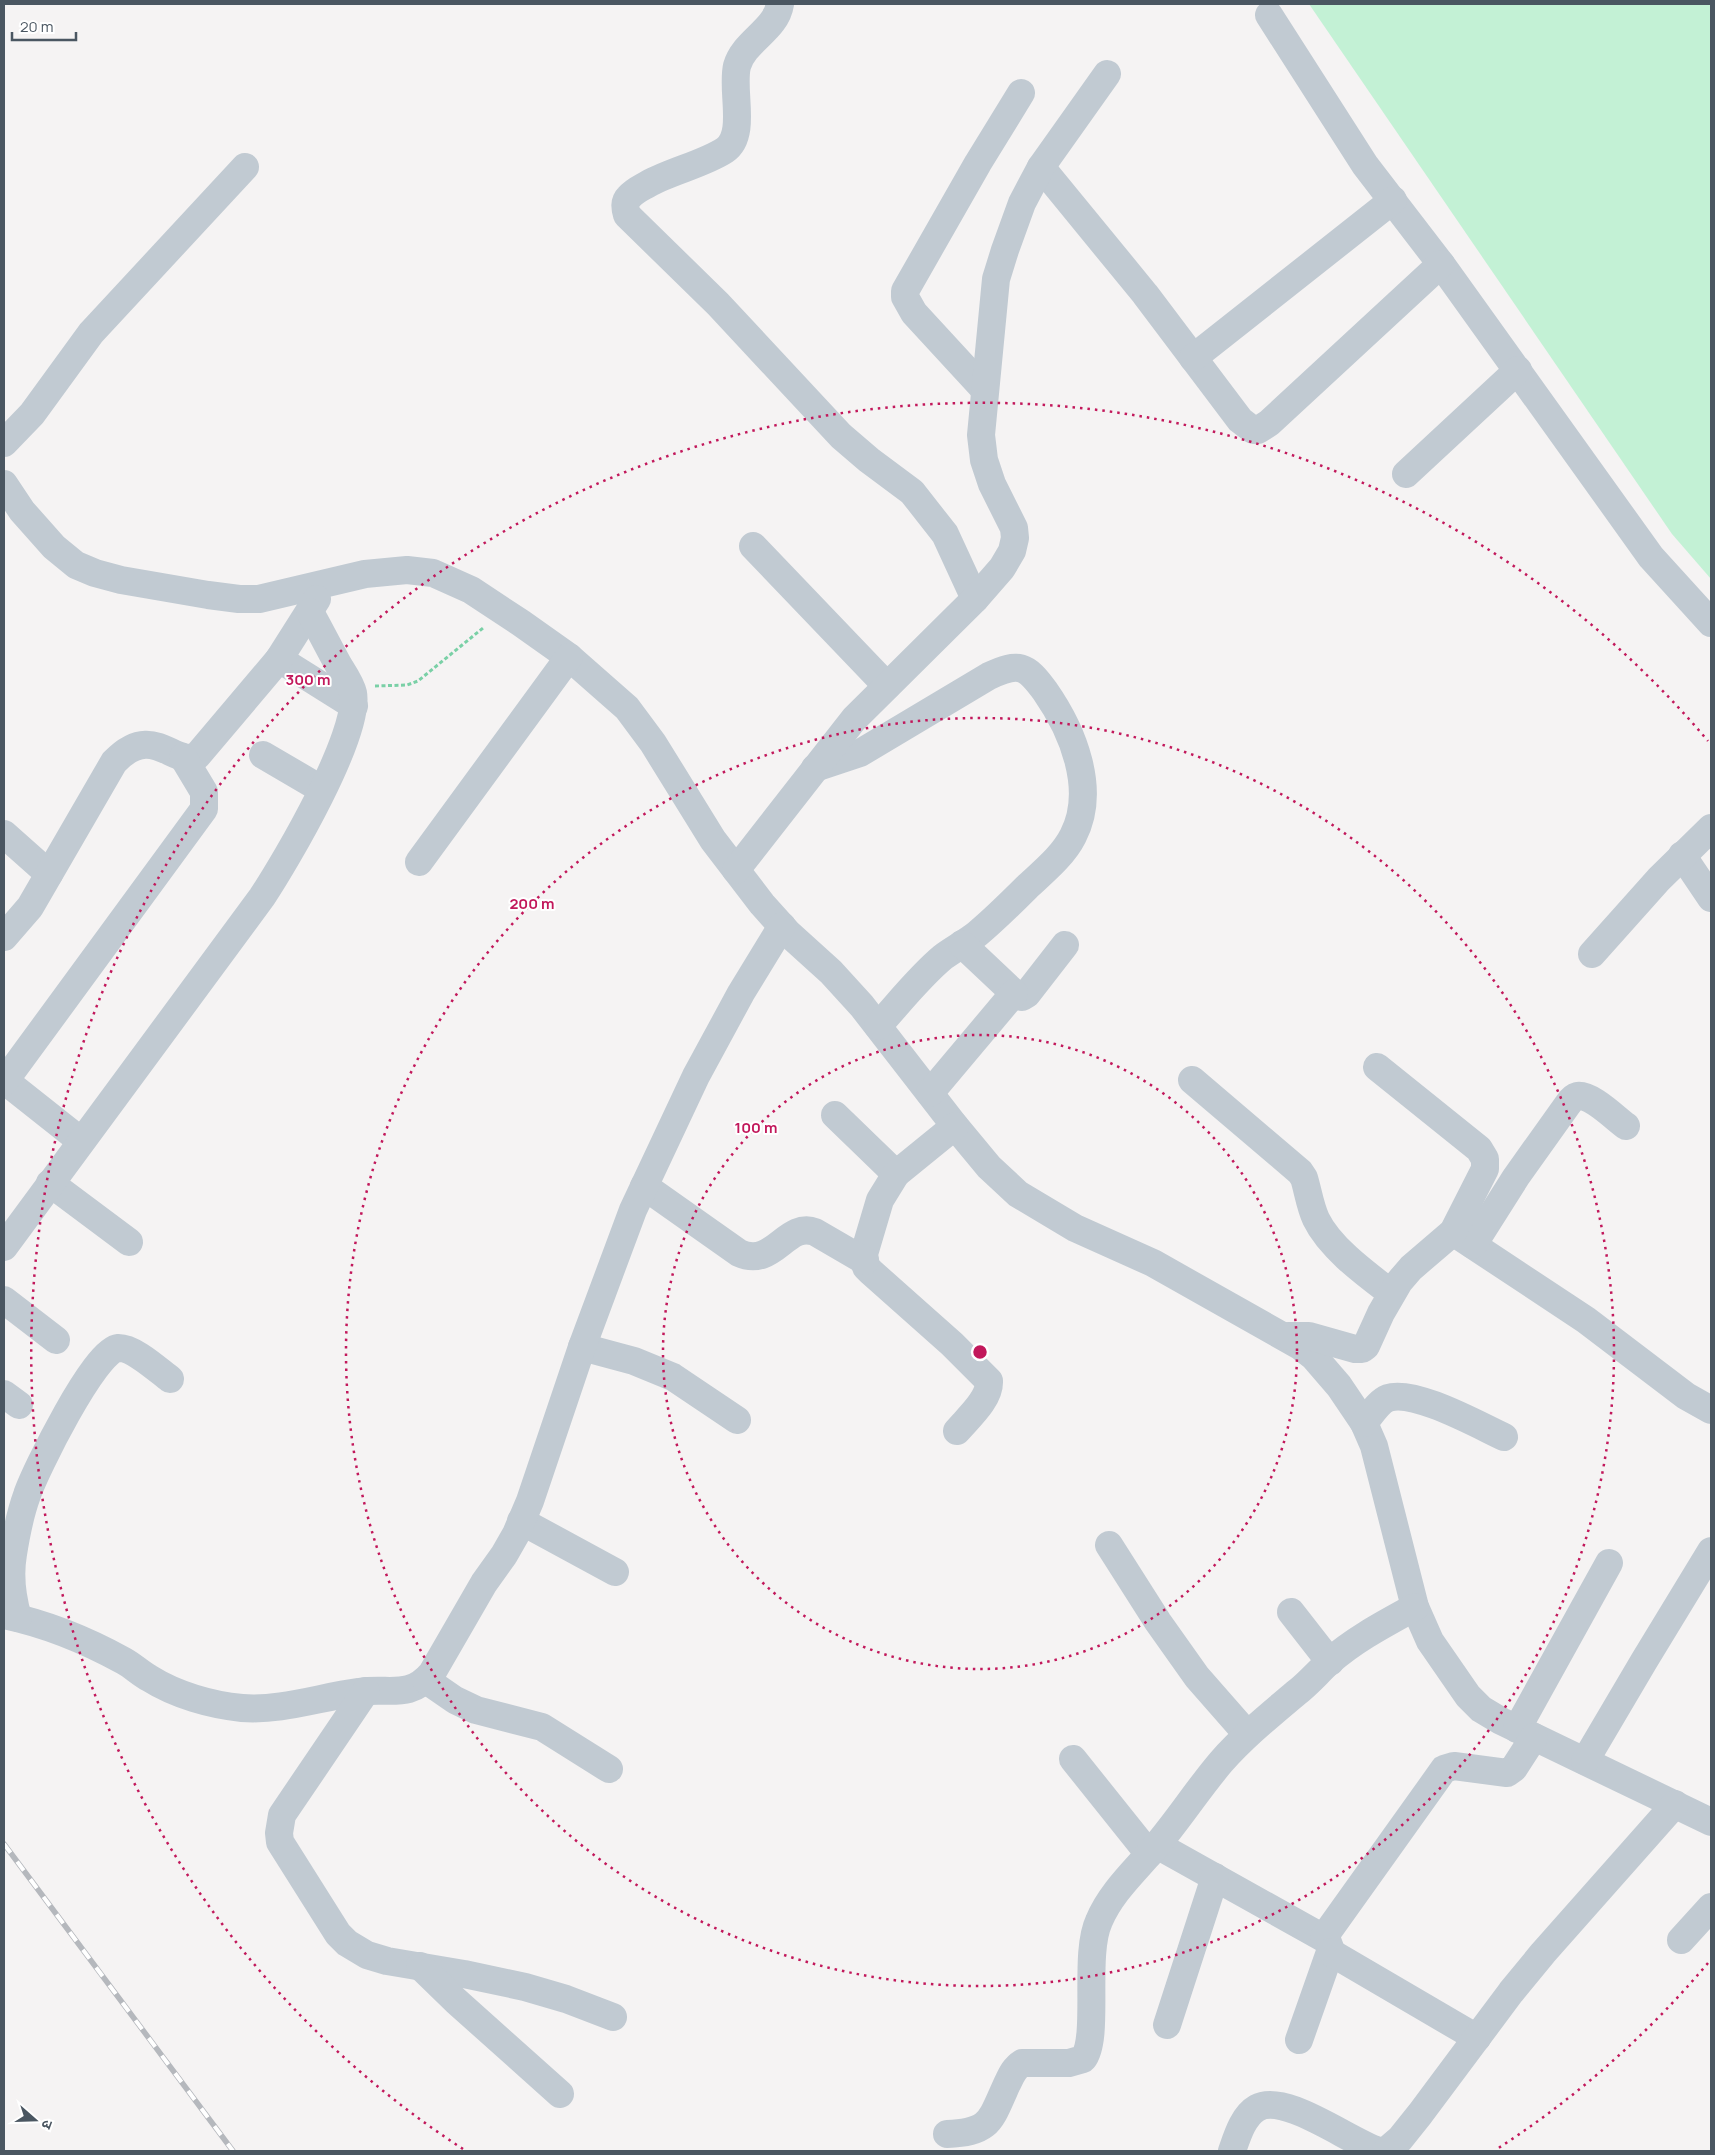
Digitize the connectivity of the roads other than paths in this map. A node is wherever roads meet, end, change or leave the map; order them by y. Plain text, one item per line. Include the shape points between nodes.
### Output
1 (780, 4) edge
2 (1269, 15) dead end
3 (1107, 74) dead end
4 (1021, 93) dead end
5 (245, 167) dead end
6 (1041, 167) junction
7 (1393, 200) junction
8 (1441, 264) junction
9 (1193, 358) junction
10 (1518, 370) junction
11 (984, 389) junction
12 (4, 443) edge
13 (1406, 474) dead end
14 (4, 484) edge
15 (753, 546) dead end
16 (327, 583) junction
17 (975, 599) junction
18 (310, 612) junction
19 (1711, 623) edge
20 (569, 658) junction
21 (278, 659) junction
22 (887, 686) junction
23 (353, 697) junction
24 (263, 755) dead end
25 (183, 757) junction
26 (815, 768) junction
27 (321, 789) junction
28 (1711, 828) edge
29 (4, 834) edge
30 (1682, 856) junction
31 (419, 862) dead end
32 (736, 870) junction
33 (49, 874) junction
34 (1711, 898) edge
35 (782, 926) junction
36 (4, 937) edge
37 (962, 944) junction
38 (1065, 945) dead end
39 (1592, 954) dead end
40 (1014, 993) junction
41 (878, 1026) junction
42 (1377, 1068) dead end
43 (1192, 1080) dead end
44 (4, 1081) edge
45 (930, 1093) junction
46 (835, 1115) dead end
47 (955, 1126) junction
48 (1626, 1126) dead end
49 (81, 1141) junction
50 (896, 1174) junction
51 (50, 1183) junction
52 (644, 1186) junction
53 (1463, 1238) junction
54 (129, 1242) dead end
55 (4, 1247) edge
56 (865, 1261) junction
57 (1391, 1294) junction
58 (4, 1300) edge
59 (1283, 1337) junction
60 (56, 1340) dead end
61 (582, 1347) junction
62 (170, 1379) dead end
63 (1711, 1410) edge
64 (737, 1420) dead end
65 (1364, 1423) junction
66 (957, 1431) dead end
67 (1504, 1437) dead end
68 (521, 1522) junction
69 (1109, 1545) dead end
70 (1711, 1551) edge
71 (1609, 1563) dead end
72 (615, 1572) dead end
73 (1416, 1607) junction
74 (1291, 1612) dead end
75 (11, 1617) edge
76 (1330, 1662) junction
77 (426, 1680) junction
78 (366, 1690) junction
79 (1526, 1733) junction
80 (1247, 1734) junction
81 (1073, 1759) dead end
82 (1585, 1761) junction
83 (609, 1769) dead end
84 (1675, 1804) junction
85 (1711, 1822) edge
86 (1153, 1850) junction
87 (1215, 1877) junction
88 (1711, 1907) edge
89 (1681, 1940) dead end
90 (1327, 1944) junction
91 (420, 1966) junction
92 (613, 2016) dead end
93 (1167, 2025) dead end
94 (1477, 2038) junction
95 (1300, 2040) dead end
96 (560, 2094) dead end
97 (947, 2134) dead end
98 (1232, 2151) edge
99 (1379, 2151) edge
100 (1386, 2151) edge

1 - 17 street via 775,18 737,66 736,128 732,144 718,155 665,175 635,191 628,198 626,215 718,304 841,436 912,492 944,534
2 - 7 street via 1365,165
3 - 6 street
4 - 11 street via 905,291 914,313
5 - 12 street via 91,333 32,414
6 - 9 street
6 - 11 street via 1022,203 996,279
7 - 8 street
7 - 9 street
8 - 9 street via 1258,430 1247,427 1240,420
8 - 10 street
10 - 13 street
10 - 19 street via 1651,557
11 - 17 street via 981,436 984,460 1014,528 1015,538 1002,568
14 - 16 street via 22,511 54,547 76,565 95,574 239,599 259,599
15 - 22 street
16 - 18 street
16 - 20 street via 364,574 407,570 433,573 471,590
17 - 22 street
18 - 21 street
18 - 23 street
20 - 31 street
20 - 32 street via 627,708
21 - 23 street
21 - 25 street via 200,753 194,758
22 - 26 street via 854,719
23 - 27 street via 345,738
24 - 27 street
25 - 33 street via 154,745 124,752 114,762
25 - 44 street via 204,792 204,809
26 - 32 street
26 - 37 street via 860,753 1006,668 1018,667 1034,675 1056,706 1071,736 1084,802 1072,838 1052,862 990,923
27 - 49 street via 288,856 262,897
28 - 30 street
29 - 33 street
30 - 34 street
30 - 39 street
32 - 35 street
33 - 36 street via 30,907
35 - 41 street via 831,972
35 - 52 street via 696,1076
37 - 40 street
37 - 41 street via 942,959
38 - 40 street via 1027,994 1020,997
40 - 45 street
41 - 45 street
42 - 53 street via 1483,1153 1485,1169
43 - 57 street via 1300,1172 1316,1220 1325,1233 1354,1264
44 - 49 street
45 - 47 street
46 - 50 street
47 - 50 street
47 - 59 street via 1018,1194 1074,1228 1153,1263
48 - 53 street via 1592,1100 1576,1096 1516,1178
49 - 51 street
50 - 56 street via 880,1200 870,1229
51 - 54 street
51 - 55 street
52 - 56 street via 747,1257 760,1257 799,1231 807,1230
52 - 61 street
53 - 57 street via 1411,1268
53 - 63 street via 1586,1320 1686,1396
56 - 66 street via 875,1277 989,1381 983,1398
57 - 59 street via 1369,1342 1362,1350 1308,1336
58 - 60 street
59 - 65 street via 1314,1357
61 - 64 street via 634,1361 672,1377
61 - 68 street
62 - 75 street via 134,1354 118,1348 104,1357 83,1386 43,1456 27,1495 14,1548 10,1580
65 - 67 street via 1387,1398 1405,1396
65 - 73 street via 1388,1495
68 - 72 street
68 - 77 street
69 - 80 street via 1197,1677
70 - 82 street
71 - 79 street
73 - 76 street via 1377,1628
73 - 79 street via 1430,1641 1468,1696 1481,1709
74 - 76 street
75 - 78 street via 78,1638 126,1662 150,1679 211,1702 241,1708 268,1708
76 - 80 street
77 - 78 street via 405,1691
77 - 83 street via 476,1710 542,1727
78 - 91 street via 282,1815 278,1833 288,1856 346,1943 368,1955
79 - 82 street
79 - 90 street via 1514,1768 1507,1774 1454,1766 1444,1769
80 - 86 street
81 - 86 street
82 - 84 street
84 - 85 street
84 - 94 street via 1543,1953
86 - 87 street
86 - 97 street via 1126,1880 1098,1922 1091,1962 1090,2044 1087,2054 1069,2064 1022,2063 1012,2072 989,2120 975,2131
87 - 90 street
87 - 93 street
88 - 89 street
90 - 94 street
90 - 95 street
91 - 92 street via 525,1987
91 - 96 street
94 - 100 street via 1405,2132
98 - 99 street via 1242,2125 1251,2114 1263,2106 1275,2105 1313,2118

